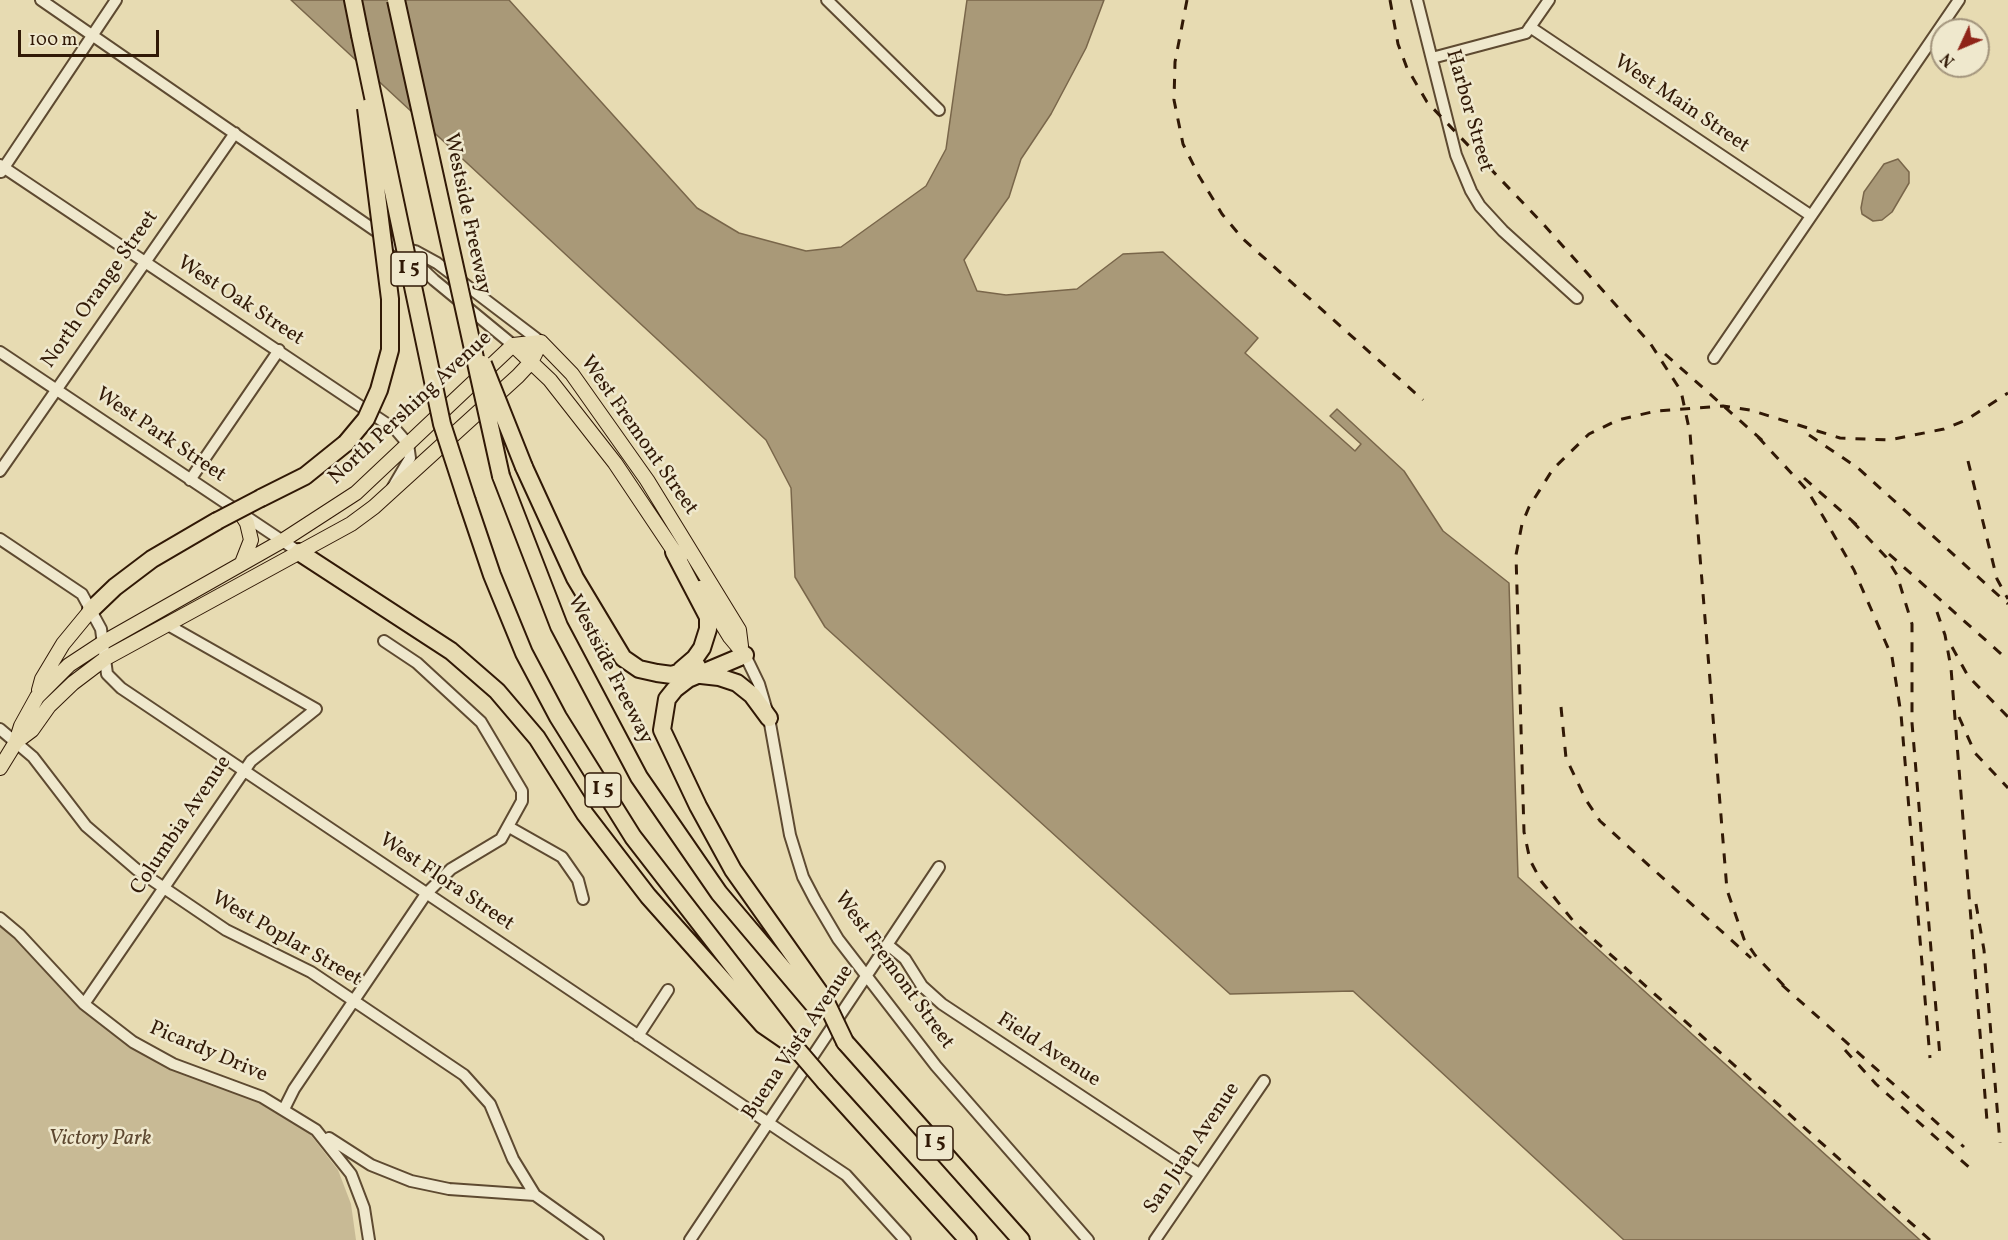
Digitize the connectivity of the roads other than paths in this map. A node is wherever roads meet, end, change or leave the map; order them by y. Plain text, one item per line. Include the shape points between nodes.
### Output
1 (41, 0) edge
2 (116, 0) edge
3 (353, 0) edge
4 (396, 0) edge
5 (828, 0) edge
6 (1417, 0) edge
7 (1549, 0) edge
8 (1959, 0) edge
9 (1530, 27) junction
10 (92, 33) junction
11 (360, 36) junction
12 (1432, 58) junction
13 (939, 110) dead end
14 (235, 133) junction
15 (1, 169) edge
16 (1810, 215) junction
17 (399, 247) junction
18 (144, 263) junction
19 (1577, 298) dead end
20 (465, 319) junction
21 (541, 342) junction
22 (513, 345) junction
23 (279, 350) junction
24 (0, 352) edge
25 (1714, 358) dead end
26 (531, 362) junction
27 (55, 389) junction
28 (408, 444) junction
29 (0, 471) edge
30 (190, 480) junction
31 (390, 494) junction
32 (242, 515) junction
33 (652, 519) junction
34 (676, 528) junction
35 (0, 539) edge
36 (282, 541) junction
37 (298, 552) junction
38 (674, 552) junction
39 (241, 564) junction
40 (222, 574) junction
41 (91, 610) junction
42 (168, 626) junction
43 (384, 640) dead end
44 (104, 642) junction
45 (743, 650) junction
46 (106, 658) junction
47 (672, 675) junction
48 (700, 675) junction
49 (37, 698) junction
50 (769, 718) junction
51 (0, 729) edge
52 (16, 742) junction
53 (0, 768) edge
54 (243, 771) junction
55 (509, 826) junction
56 (939, 867) dead end
57 (163, 888) junction
58 (426, 894) junction
59 (583, 899) dead end
60 (0, 918) edge
61 (888, 945) junction
62 (867, 976) junction
63 (669, 990) dead end
64 (353, 1001) junction
65 (84, 1004) junction
66 (821, 1005) junction
67 (638, 1036) junction
68 (795, 1047) junction
69 (1264, 1081) dead end
70 (284, 1108) junction
71 (768, 1124) junction
72 (316, 1130) junction
73 (1199, 1174) junction
74 (535, 1195) junction
75 (369, 1240) edge
76 (598, 1240) edge
77 (690, 1240) edge
78 (905, 1240) edge
79 (968, 1240) edge
80 (1021, 1240) edge
81 (1088, 1240) edge
82 (1155, 1240) edge

1 - 10 street, West Fremont Street
2 - 10 street
3 - 11 highway, I 5
4 - 20 highway, Westside Freeway / I 5, bridge
5 - 13 street
6 - 12 street, Harbor Street
7 - 9 street
8 - 16 street
9 - 12 street via 1526,33
9 - 16 street, West Main Street
10 - 14 street, West Fremont Street
10 - 15 street
11 - 41 highway, bridge via 392,318 390,350 380,390 366,419 328,461 152,559
11 - 68 highway, I 5, bridge via 442,424 492,575 520,644 558,717 633,837
12 - 19 street, Harbor Street via 1456,155 1476,198 1503,231
14 - 17 street, West Fremont Street
14 - 18 street, North Orange Street
15 - 18 street, West Oak Street
16 - 25 street
17 - 21 street, West Fremont Street via 437,263
17 - 22 street, West Fremont Street
18 - 23 street, West Oak Street
18 - 27 street, North Orange Street
20 - 47 highway, bridge via 524,466 575,578 616,649 639,669
20 - 66 highway, Westside Freeway / I 5, bridge via 501,476 560,626 639,777 719,893
21 - 22 main road, North Pershing Avenue
21 - 26 main road, North Pershing Avenue
21 - 34 main road, West Fremont Street via 572,374
22 - 26 main road, West Fremont Street
22 - 28 main road, North Pershing Avenue
23 - 28 street, West Oak Street via 396,430
23 - 30 street
24 - 27 street, West Park Street
26 - 31 main road, North Pershing Avenue
26 - 33 main road, West Fremont Street via 550,380 615,463
27 - 29 street, North Orange Street
27 - 30 street, West Park Street
28 - 31 street via 408,465
28 - 36 main road, North Pershing Avenue via 356,493
30 - 32 street, West Park Street
31 - 37 main road, North Pershing Avenue via 351,524
32 - 36 street, West Park Street
32 - 39 main road via 251,540
33 - 34 main road
33 - 38 main road, West Fremont Street
34 - 45 main road, West Fremont Street via 739,630
35 - 41 street, West Flora Street via 82,594
36 - 37 street, West Park Street
36 - 39 main road, North Pershing Avenue
37 - 42 main road, North Pershing Avenue
37 - 68 highway via 451,651 497,691 537,738 585,814 648,896 764,1025
38 - 45 main road, West Fremont Street via 730,637
38 - 47 highway via 708,617 708,629 695,658
39 - 40 main road, North Pershing Avenue
40 - 42 main road via 216,587 178,609
40 - 44 main road, North Pershing Avenue
41 - 44 street, West Flora Street
41 - 49 main road via 63,644 42,679
42 - 46 main road, North Pershing Avenue
42 - 54 street, Columbia Avenue via 316,709
43 - 55 street via 417,663 487,730 522,791 520,807
44 - 46 street, West Flora Street
44 - 49 main road, North Pershing Avenue via 69,665
45 - 47 highway
45 - 48 highway
45 - 50 street, West Fremont Street
46 - 52 main road, North Pershing Avenue via 73,683 32,730
46 - 54 street, West Flora Street via 107,674 121,688
48 - 50 highway via 719,676 737,683
48 - 66 highway via 688,679 667,699 662,722 665,740 733,870
49 - 52 main road, North Pershing Avenue
50 - 62 street, West Fremont Street via 790,836 803,877 838,939
51 - 52 street, West Poplar Street
52 - 53 main road, North Pershing Avenue
52 - 57 street, West Poplar Street via 33,757 86,826
54 - 57 street, Columbia Avenue
54 - 58 street, West Flora Street
55 - 58 street via 501,839 451,869
55 - 59 street via 562,857 578,880
56 - 61 street, Buena Vista Avenue
57 - 64 street, West Poplar Street via 226,930 303,968
57 - 65 street, Columbia Avenue
58 - 64 street
58 - 67 street, West Flora Street
60 - 65 street, Picardy Drive via 19,933
61 - 62 street, Buena Vista Avenue
61 - 73 street, Field Avenue via 905,959 922,986 942,1004
62 - 71 street, Buena Vista Avenue
62 - 81 street, West Fremont Street via 951,1085
63 - 67 street
64 - 70 street
64 - 74 street, West Poplar Street via 475,1085 490,1104 513,1159
65 - 70 street, Picardy Drive via 133,1042 173,1064
66 - 80 highway, Westside Freeway / I 5, bridge via 847,1044
67 - 71 street, West Flora Street
68 - 79 highway, I 5, bridge
69 - 73 street, San Juan Avenue
70 - 72 street, Picardy Drive
71 - 77 street, Buena Vista Avenue
71 - 78 street, West Flora Street via 846,1175
72 - 74 street via 371,1165 411,1181 449,1189
72 - 75 street, Picardy Drive via 351,1174 364,1208
73 - 82 street, San Juan Avenue
74 - 76 street

